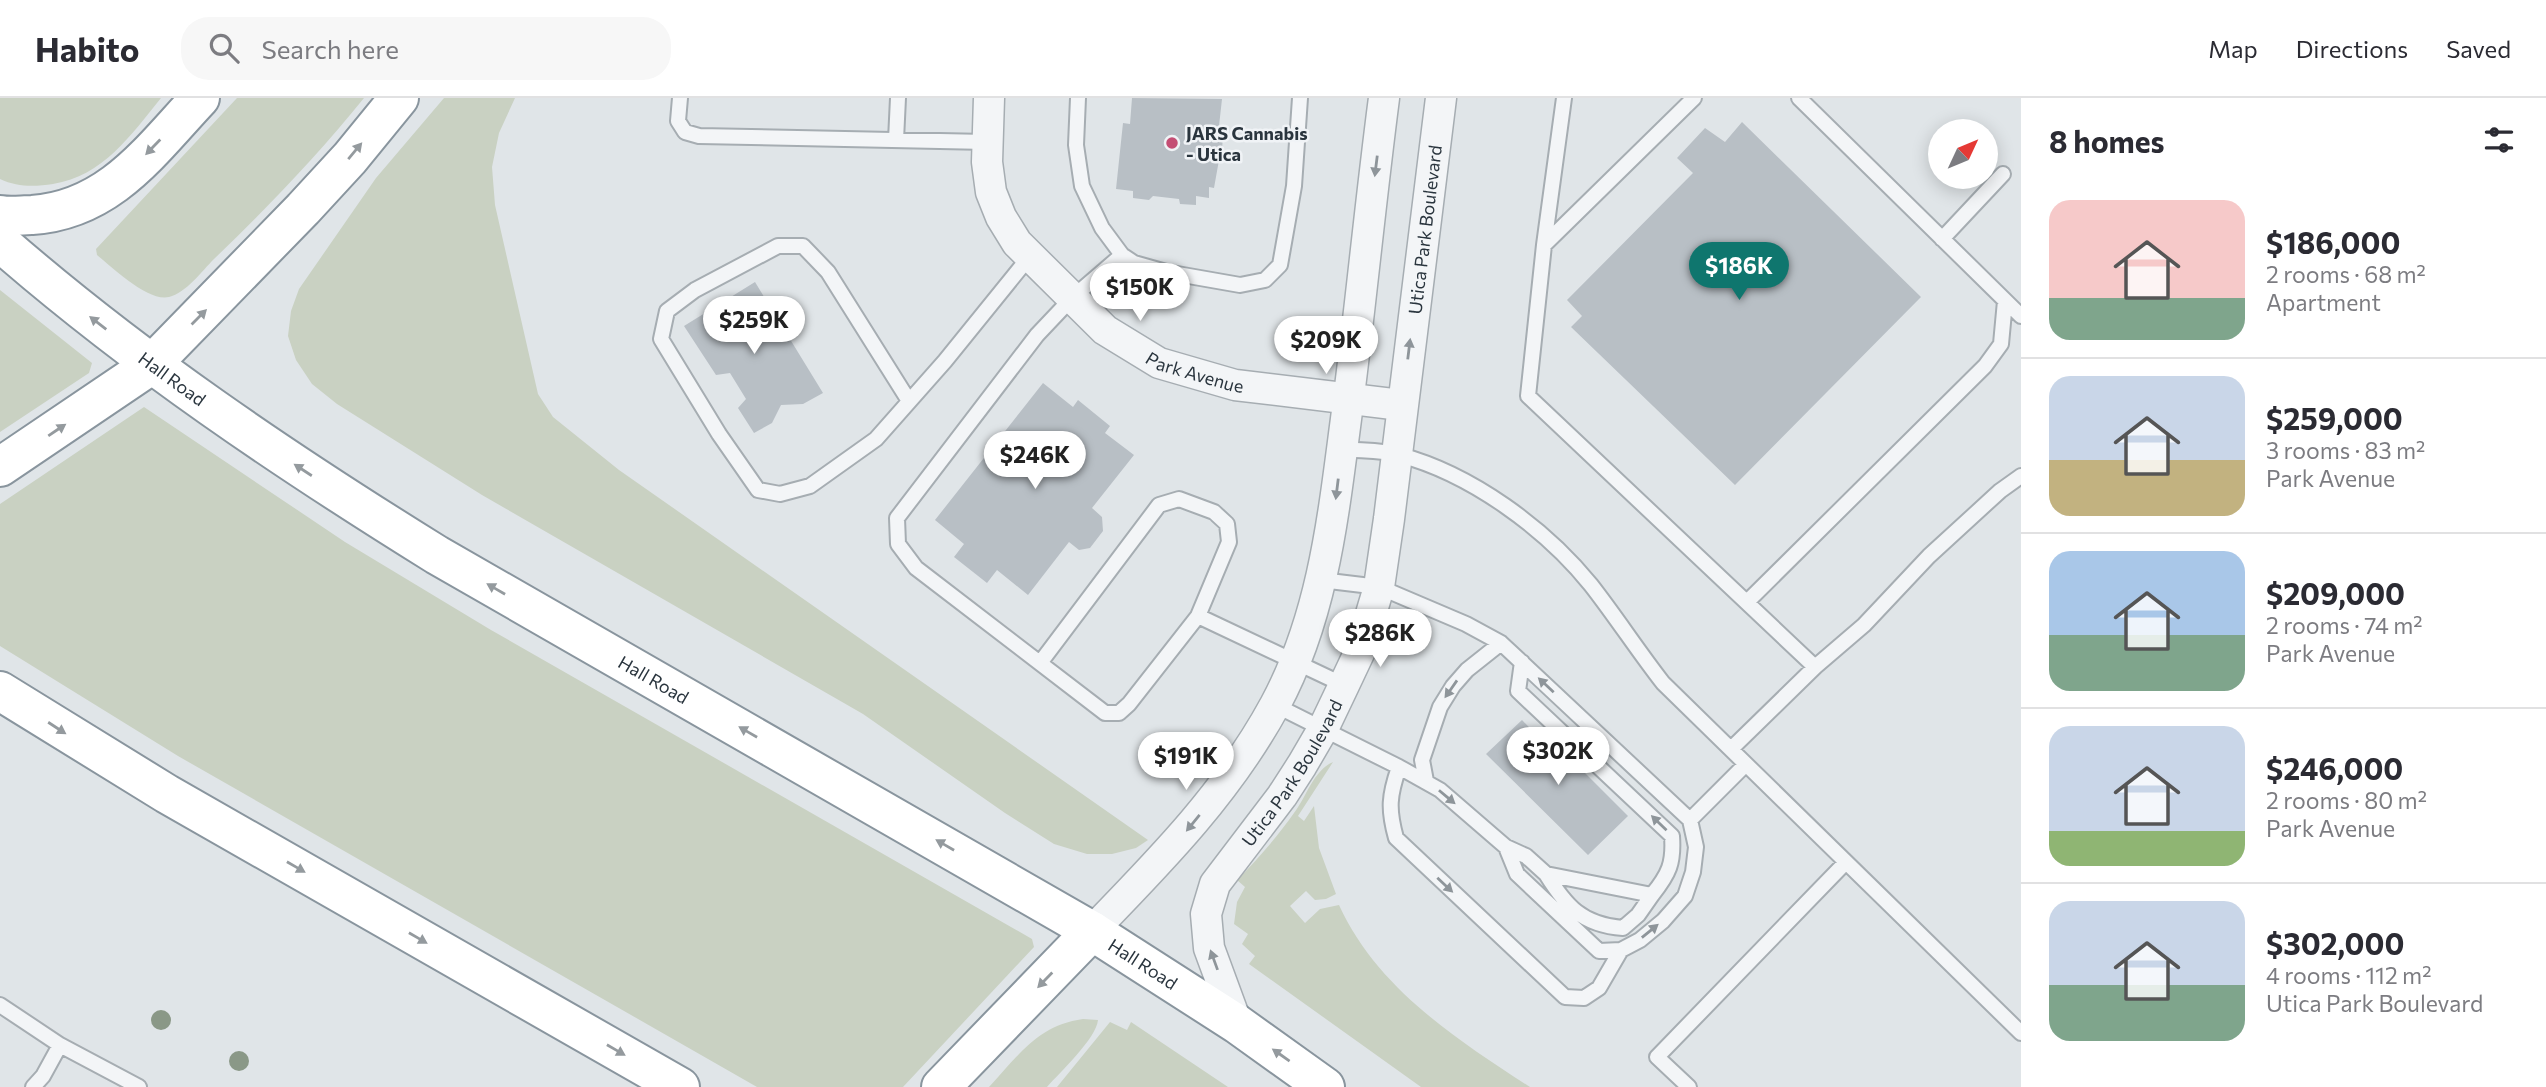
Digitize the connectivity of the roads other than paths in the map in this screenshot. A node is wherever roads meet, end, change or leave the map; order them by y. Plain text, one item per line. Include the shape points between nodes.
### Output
1 (200, 98) edge
2 (399, 98) edge
3 (680, 98) edge
4 (898, 98) edge
5 (989, 98) edge
6 (1078, 98) edge
7 (1300, 98) edge
8 (1384, 98) edge
9 (1441, 98) edge
10 (1564, 98) edge
11 (1694, 98) edge
12 (1799, 98) edge
13 (1822, 98) edge
14 (1811, 110) junction
15 (896, 140) junction
16 (987, 142) junction
17 (2003, 174) dead end
18 (0, 215) edge
19 (1942, 239) junction
20 (0, 242) edge
21 (1544, 245) junction
22 (1122, 255) junction
23 (1030, 256) junction
24 (1072, 298) junction
25 (2005, 302) junction
26 (2021, 316) edge
27 (151, 365) junction
28 (1348, 399) junction
29 (909, 401) junction
30 (1401, 405) junction
31 (1342, 449) junction
32 (1396, 454) junction
33 (0, 467) edge
34 (2021, 476) edge
35 (1321, 580) junction
36 (1379, 587) junction
37 (1748, 601) junction
38 (1198, 616) junction
39 (1501, 643) junction
40 (1521, 662) junction
41 (1040, 663) junction
42 (1295, 663) junction
43 (1815, 667) junction
44 (1344, 685) junction
45 (0, 691) edge
46 (1275, 705) junction
47 (1323, 729) junction
48 (1731, 750) junction
49 (1746, 764) junction
50 (1399, 767) junction
51 (1426, 781) junction
52 (1690, 820) junction
53 (1506, 847) junction
54 (1846, 862) junction
55 (1546, 874) junction
56 (1652, 895) junction
57 (1092, 931) junction
58 (1621, 950) junction
59 (0, 1005) edge
60 (1237, 1024) junction
61 (2021, 1033) edge
62 (60, 1045) junction
63 (33, 1087) edge
64 (139, 1087) edge
65 (680, 1087) edge
66 (941, 1087) edge
67 (1325, 1087) edge
68 (1689, 1087) edge

1 -> 18 highway via 102,194 45,214
27 -> 2 highway via 312,199
3 - 15 lane via 678,121 685,132 699,136
4 - 15 lane
5 - 16 street, Park Avenue
6 - 22 lane via 1076,145 1082,186 1102,228
7 - 22 lane via 1294,186 1280,265 1265,280 1240,285 1191,277 1134,263
8 -> 28 street
30 -> 9 street, Utica Park Boulevard
10 - 21 lane
11 - 21 lane
12 - 14 lane
13 - 14 lane
14 - 19 lane
15 - 16 lane
16 - 23 street, Park Avenue via 991,192 1001,217
17 - 19 lane
19 - 25 lane
27 -> 20 highway, Hall Road
21 - 37 lane via 1528,396
22 - 24 lane
23 - 24 street, Park Avenue
23 - 29 lane
24 - 28 street, Park Avenue via 1105,330 1159,363 1236,385
24 - 41 lane via 1037,335 897,519 898,544 916,568
25 - 26 lane
25 - 37 lane via 2001,344 1985,366
33 -> 27 highway
57 -> 27 highway, Hall Road via 437,555
28 - 30 street, Park Avenue
28 - 31 street
29 - 29 lane via 876,439 810,486 780,494 758,490 661,339 667,311 695,290 778,246 803,246 828,272
30 - 32 street, Utica Park Boulevard
31 - 32 lane
31 -> 35 street
32 - 36 street, Utica Park Boulevard
32 - 48 lane via 1459,478 1564,554 1663,683
34 - 43 lane via 1929,556 1864,625
35 - 36 lane
35 - 42 street
36 - 39 lane
36 - 44 street, Utica Park Boulevard via 1360,651
37 - 43 lane
38 - 41 lane via 1119,713 1105,713
38 - 41 lane via 1229,542 1227,524 1214,512 1179,499 1159,505
38 - 42 lane
39 - 40 lane
39 -> 51 lane via 1467,670 1440,707 1422,760
52 -> 40 lane
56 -> 40 lane via 1667,877 1674,855 1672,836 1518,691
42 - 44 lane
42 - 46 street
43 - 48 lane
44 - 47 street, Utica Park Boulevard
45 -> 65 highway via 167,794
46 - 47 lane
46 -> 57 street via 1211,802
47 - 50 lane
60 -> 47 street, Utica Park Boulevard via 1209,948 1206,914 1215,884 1282,796
48 - 49 lane
49 - 52 lane
49 - 54 lane
50 - 51 lane
50 -> 58 lane via 1389,813 1396,838 1565,998 1584,998 1599,988
51 -> 53 lane
58 -> 52 lane via 1663,921 1685,896 1696,847
53 - 55 lane via 1526,856
53 - 58 lane via 1517,874 1599,951
54 - 61 lane
54 - 68 lane via 1657,1057
55 - 56 lane
55 - 56 lane via 1583,918 1602,927 1623,928
57 - 60 highway, Hall Road
57 -> 66 highway
59 - 62 lane
67 -> 60 highway, Hall Road
62 - 63 lane
62 - 64 lane

